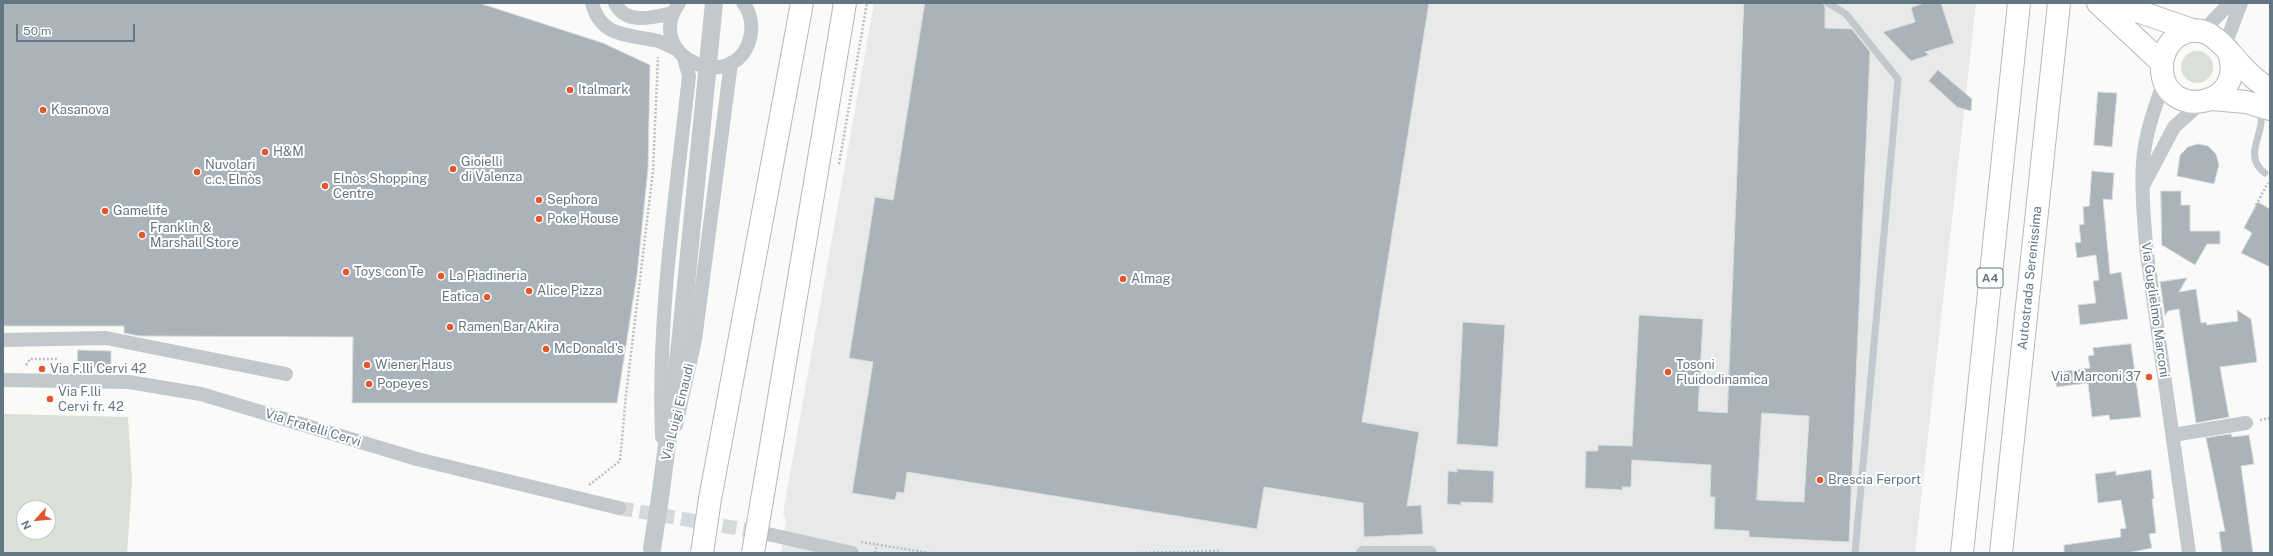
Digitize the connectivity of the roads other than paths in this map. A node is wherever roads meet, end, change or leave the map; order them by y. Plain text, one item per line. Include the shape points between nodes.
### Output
1 (592, 3) edge
2 (615, 3) edge
3 (714, 3) edge
4 (743, 3) edge
5 (802, 3) edge
6 (845, 3) edge
7 (1828, 3) edge
8 (2019, 3) edge
9 (2098, 3) edge
10 (2114, 3) edge
11 (2230, 3) edge
12 (2241, 3) edge
13 (2058, 7) edge
14 (676, 8) edge
15 (2198, 31) junction
16 (2227, 48) junction
17 (681, 54) junction
18 (731, 63) junction
19 (2163, 72) junction
20 (2207, 100) junction
21 (2265, 101) edge
22 (2264, 173) dead end
23 (2143, 186) junction
24 (3, 340) edge
25 (286, 374) dead end
26 (3, 380) edge
27 (2252, 422) road end
28 (2173, 435) junction
29 (663, 470) junction
30 (619, 508) tunnel mouth
31 (759, 532) tunnel mouth
32 (652, 551) edge
33 (702, 553) edge
34 (753, 553) edge
35 (852, 553) edge
36 (1363, 553) edge
37 (1430, 553) edge
38 (1855, 553) edge
39 (1962, 553) edge
40 (2001, 553) edge
41 (2189, 553) edge

1 - 17 street via 600,19 610,29 623,36 659,41
2 - 14 street, Via Luigi Einaudi via 624,14 634,18 650,18
3 - 29 street, bridge via 680,345
4 - 18 street via 750,17 752,30 741,55
5 - 33 main road, bridge
6 - 34 main road, bridge
7 - 38 lane via 1846,14 1898,79
8 - 39 main road, A4
9 - 19 main road
10 - 15 main road
11 - 15 street
12 - 16 street
13 - 40 main road, Autostrada Serenissima
14 - 17 street, Via Luigi Einaudi via 671,32
15 - 16 main road via 2211,34
15 - 19 main road via 2176,38 2169,45
16 - 20 main road via 2232,68 2231,78 2223,90
16 - 21 main road via 2259,83
17 - 18 street via 695,64 707,68
17 - 29 street, Via Luigi Einaudi via 689,76 665,299 660,398
18 - 29 street, Via Luigi Einaudi via 695,340 684,397
19 - 20 main road via 2176,96 2193,102
19 - 23 street, Via Guglielmo Marconi via 2146,147
20 - 21 main road
20 - 23 street via 2174,127
21 - 22 lane via 2260,112 2261,121 2254,157 2258,168
23 - 28 street, Via Guglielmo Marconi via 2147,254
24 - 25 street via 106,338
26 - 30 street, Via Fratelli Cervi via 129,382 202,394 417,459
27 - 28 street
28 - 41 street, Via Guglielmo Marconi
29 - 32 street, bridge
31 - 35 street
36 - 37 street

